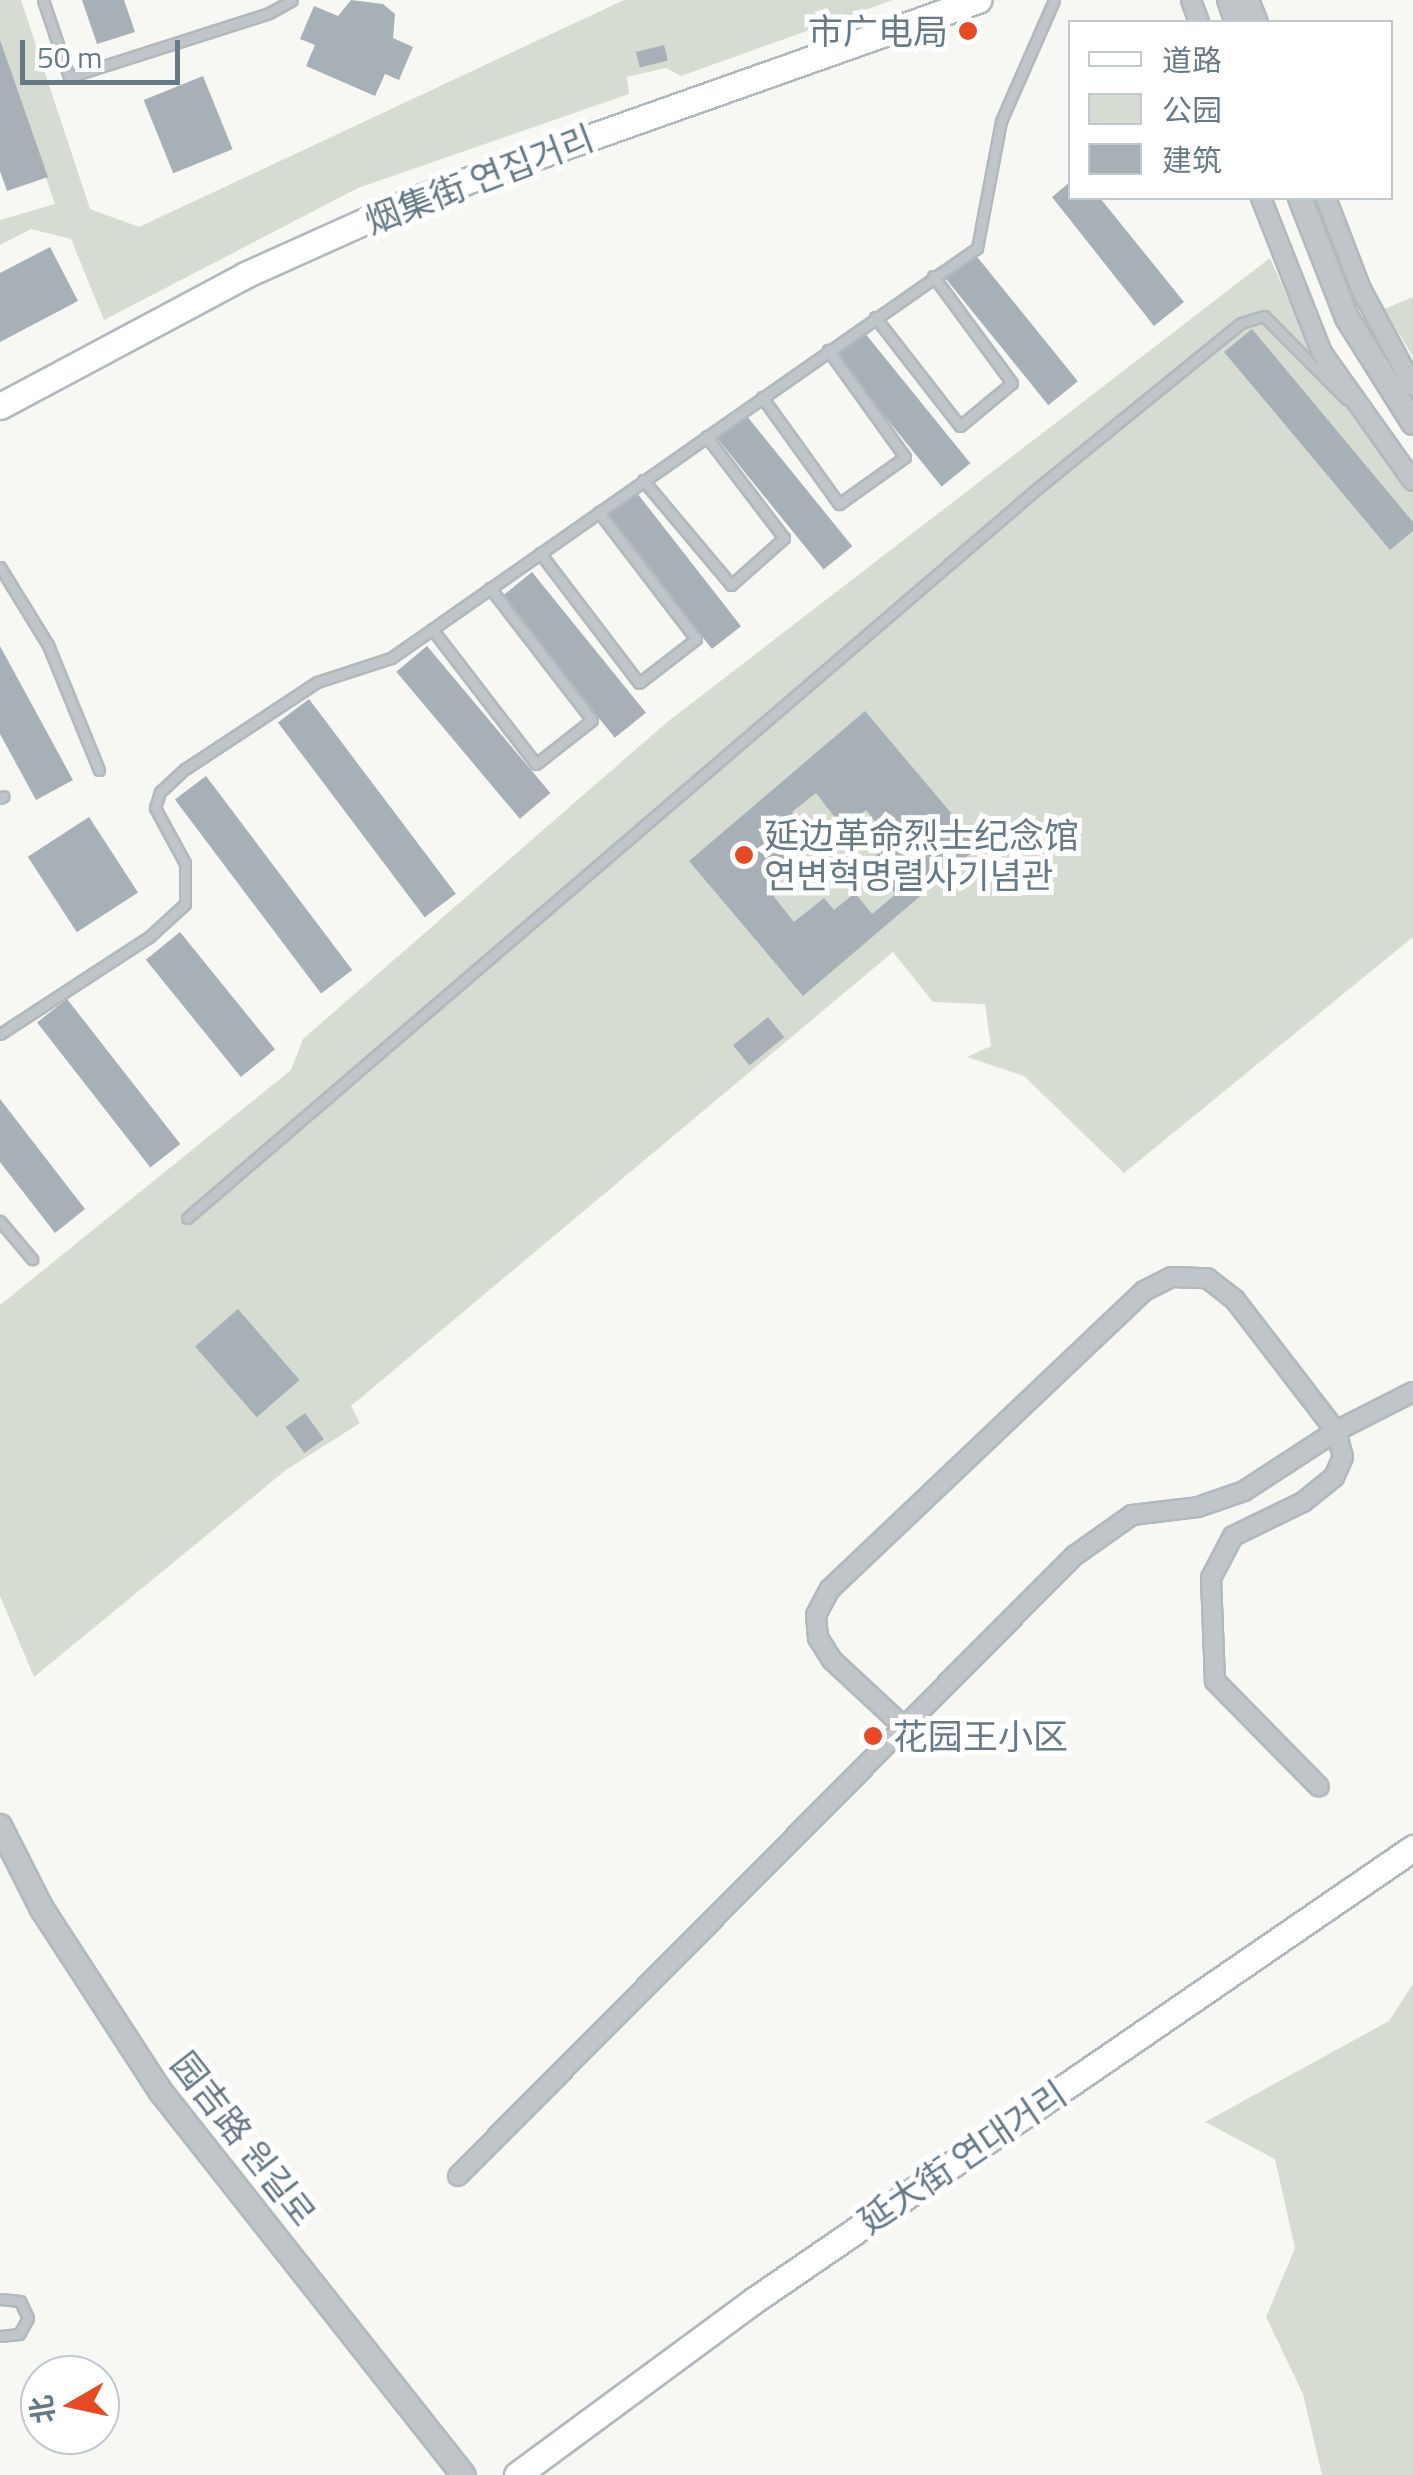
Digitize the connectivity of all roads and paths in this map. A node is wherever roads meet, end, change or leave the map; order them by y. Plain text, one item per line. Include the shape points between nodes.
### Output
1 (43, 0) edge
2 (292, 0) edge
3 (978, 0) edge
4 (1054, 0) edge
5 (1261, 200) edge
6 (1301, 200) edge
7 (1327, 200) edge
8 (934, 276) junction
9 (875, 316) junction
10 (828, 350) junction
11 (1413, 386) edge
12 (762, 396) junction
13 (0, 406) edge
14 (1358, 412) junction
15 (1413, 423) edge
16 (706, 436) junction
17 (643, 480) junction
18 (1413, 481) edge
19 (598, 512) junction
20 (540, 553) junction
21 (0, 567) edge
22 (490, 588) junction
23 (432, 629) junction
24 (100, 770) dead end
25 (0, 1034) edge
26 (187, 1218) dead end
27 (0, 1221) edge
28 (32, 1259) dead end
29 (1413, 1392) edge
30 (1336, 1432) junction
31 (903, 1726) junction
32 (1318, 1787) dead end
33 (0, 1826) edge
34 (1413, 1848) edge
35 (458, 2176) dead end
36 (0, 2300) edge
37 (0, 2336) edge
38 (463, 2475) edge
39 (517, 2475) edge

1 - 2 lane via 69,77 269,14
3 - 13 main road, 烟集街 연집거리 via 410,201 245,275
4 - 8 lane via 1000,121 977,248
5 - 14 street via 1294,293
6 - 15 street via 1348,318
7 - 11 street via 1361,288
8 - 9 lane
8 - 9 lane via 1012,383 960,426
9 - 10 lane
10 - 12 lane
10 - 12 lane via 904,457 839,504
12 - 16 lane
14 - 18 street
14 - 26 lane via 1264,316 1241,323 1039,487
16 - 17 lane
16 - 17 lane via 784,538 732,584
17 - 19 lane
19 - 20 lane
19 - 20 lane via 696,639 638,682
20 - 22 lane
21 - 24 lane via 48,644
22 - 23 lane
22 - 23 lane via 592,720 536,764
23 - 25 lane via 390,658 317,682 173,780 155,808 184,863 185,904 149,937
27 - 28 lane
29 - 30 street
30 - 31 street via 1244,1492 1198,1507 1132,1515 1074,1556
30 - 31 street via 1234,1300 1207,1278 1172,1277 1144,1291 830,1589 816,1616 818,1638 832,1660
30 - 32 street via 1342,1458 1334,1477 1303,1502 1232,1536 1211,1578 1215,1681
31 - 35 street
33 - 38 street, 园吉路 원길로 via 42,1909 161,2092
34 - 39 main road, 延大街 연대거리 via 753,2301
36 - 37 lane via 20,2301 28,2318 19,2334

